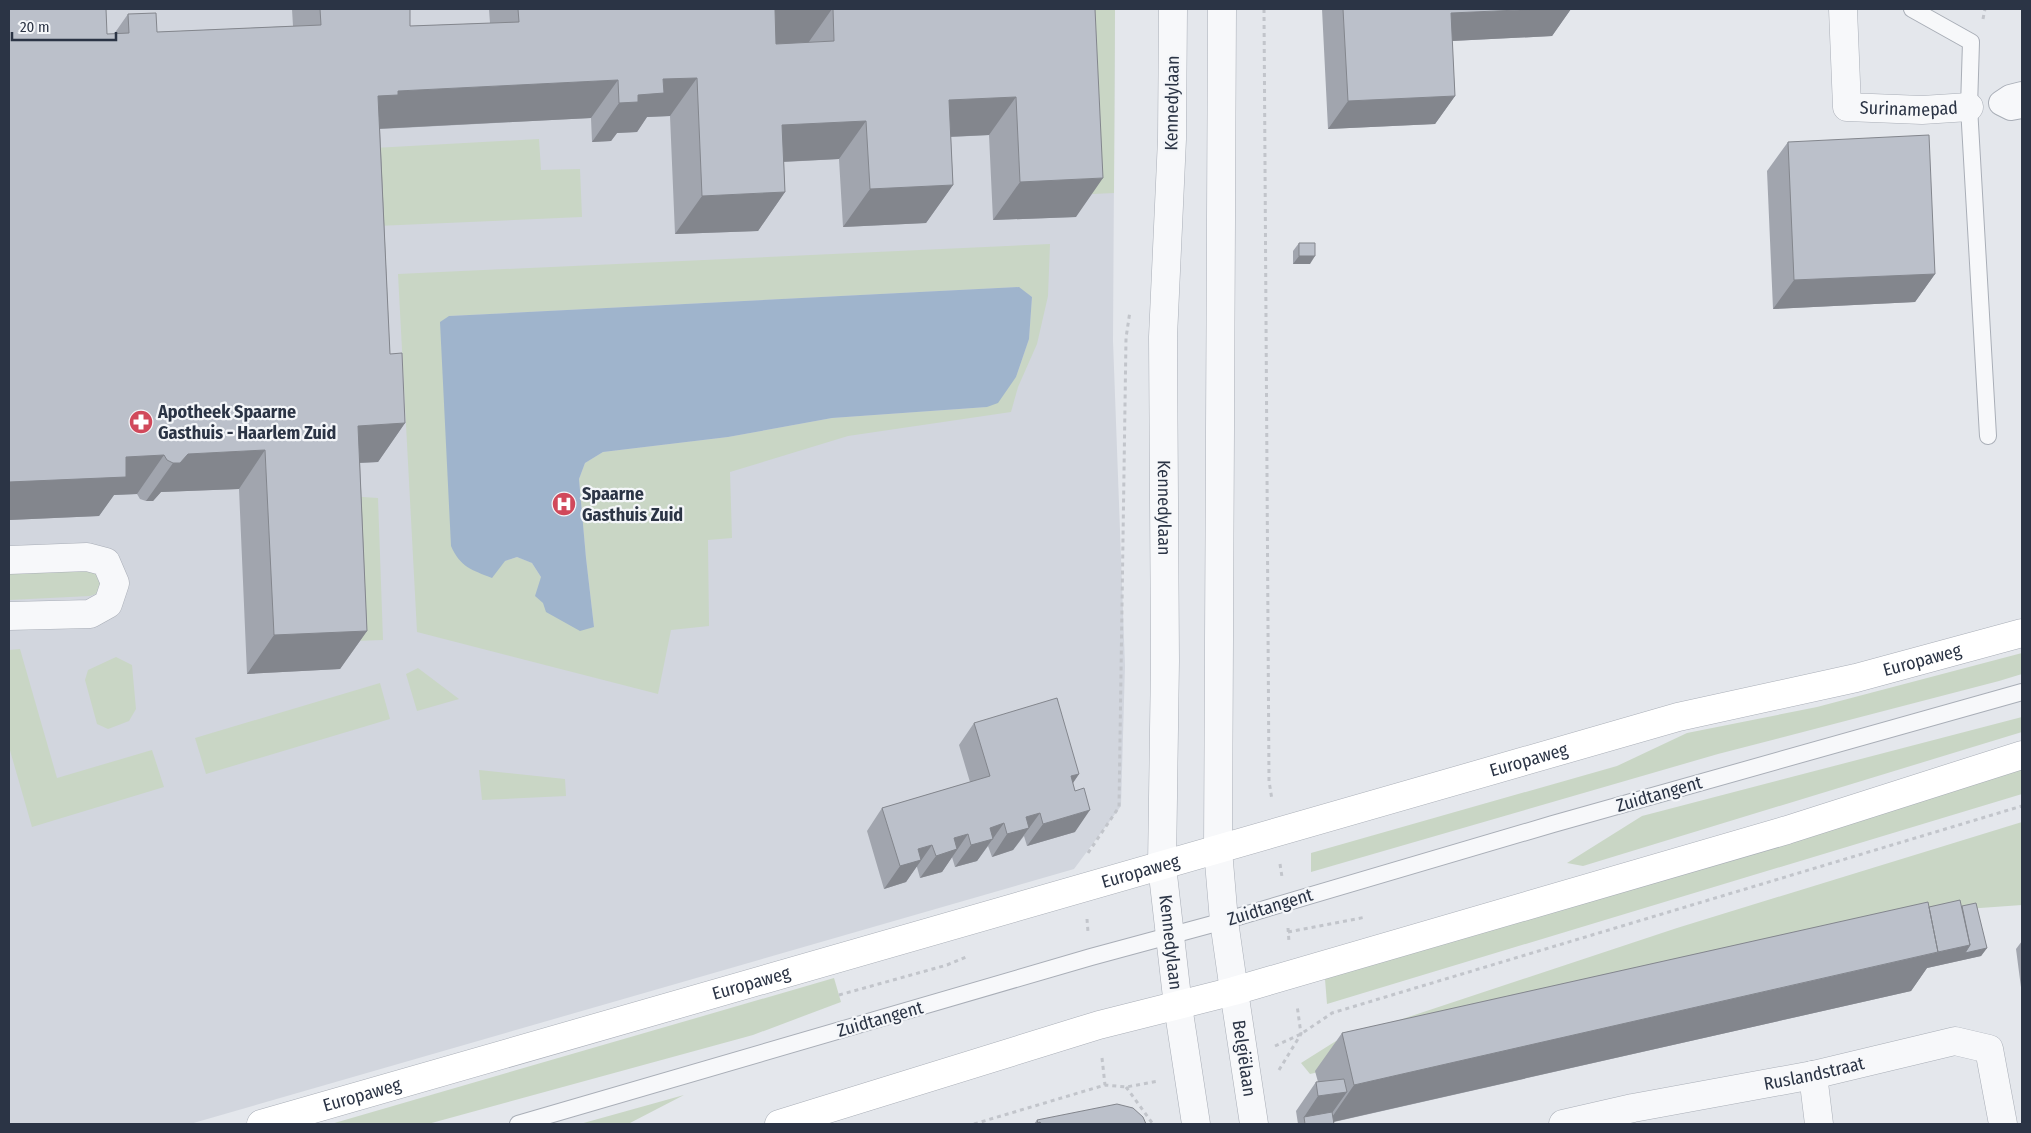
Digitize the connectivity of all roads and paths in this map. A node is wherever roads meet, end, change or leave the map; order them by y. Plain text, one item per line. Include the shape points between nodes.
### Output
1 (1173, 9) edge
2 (1222, 9) edge
3 (1264, 9) edge
4 (1843, 9) edge
5 (1912, 9) edge
6 (1990, 9) edge
7 (1985, 10) dead end
8 (2015, 101) edge
9 (1969, 107) junction
10 (1130, 310) dead end
11 (1988, 436) dead end
12 (9, 560) edge
13 (9, 616) edge
14 (2022, 634) edge
15 (2022, 692) edge
16 (2022, 755) edge
17 (2022, 806) edge
18 (1276, 832) junction
19 (1218, 850) junction
20 (1162, 866) junction
21 (1083, 887) junction
22 (1284, 903) junction
23 (1373, 916) dead end
24 (1224, 921) junction
25 (1288, 932) junction
26 (1170, 935) junction
27 (1091, 957) junction
28 (947, 965) dead end
29 (1292, 973) junction
30 (1234, 991) junction
31 (840, 996) dead end
32 (1178, 1006) junction
33 (1099, 1025) junction
34 (1813, 1075) junction
35 (1105, 1085) junction
36 (1635, 1116) edge
37 (261, 1124) edge
38 (518, 1124) edge
39 (779, 1124) edge
40 (974, 1124) edge
41 (1153, 1124) edge
42 (1196, 1124) edge
43 (1254, 1124) edge
44 (1563, 1124) edge
45 (1819, 1124) edge
46 (2003, 1124) edge

1 - 20 street, Kennedylaan via 1172,139 1163,338 1165,661
2 - 19 street
3 - 18 path via 1269,781
4 - 9 street, Surinamepad via 1848,107 1922,110
5 - 9 lane, Surinamepad via 1971,42
6 - 7 path
8 - 9 street, Surinamepad
9 - 11 lane
10 - 21 path via 1126,348 1119,807 1080,864
12 - 13 street via 88,557 106,562 115,583 108,604 90,614
14 - 18 main road, Europaweg via 1856,678 1678,717
15 - 22 lane, Zuidtangent
16 - 29 main road via 1787,830
17 - 29 path via 1332,1013 1301,1034
18 - 19 main road, Europaweg
18 - 22 path
19 - 20 main road, Europaweg
19 - 24 street
20 - 21 main road, Europaweg
20 - 26 street, Kennedylaan
21 - 27 path
21 - 37 main road, Europaweg
22 - 24 lane, Zuidtangent
22 - 25 path
23 - 25 path
24 - 26 lane, Zuidtangent
24 - 30 street
25 - 29 path
26 - 27 lane, Zuidtangent
26 - 32 street, Kennedylaan
27 - 38 lane, Zuidtangent
28 - 31 path
29 - 30 main road
30 - 32 main road
30 - 43 street, Belgiëlaan
32 - 33 main road
32 - 42 street
33 - 35 path
33 - 39 main road
34 - 36 street, Ruslandstraat
34 - 45 street
34 - 46 street, Ruslandstraat via 1955,1040 1989,1049
35 - 40 path
35 - 41 path via 1126,1087
36 - 44 street, Ruslandstraat

